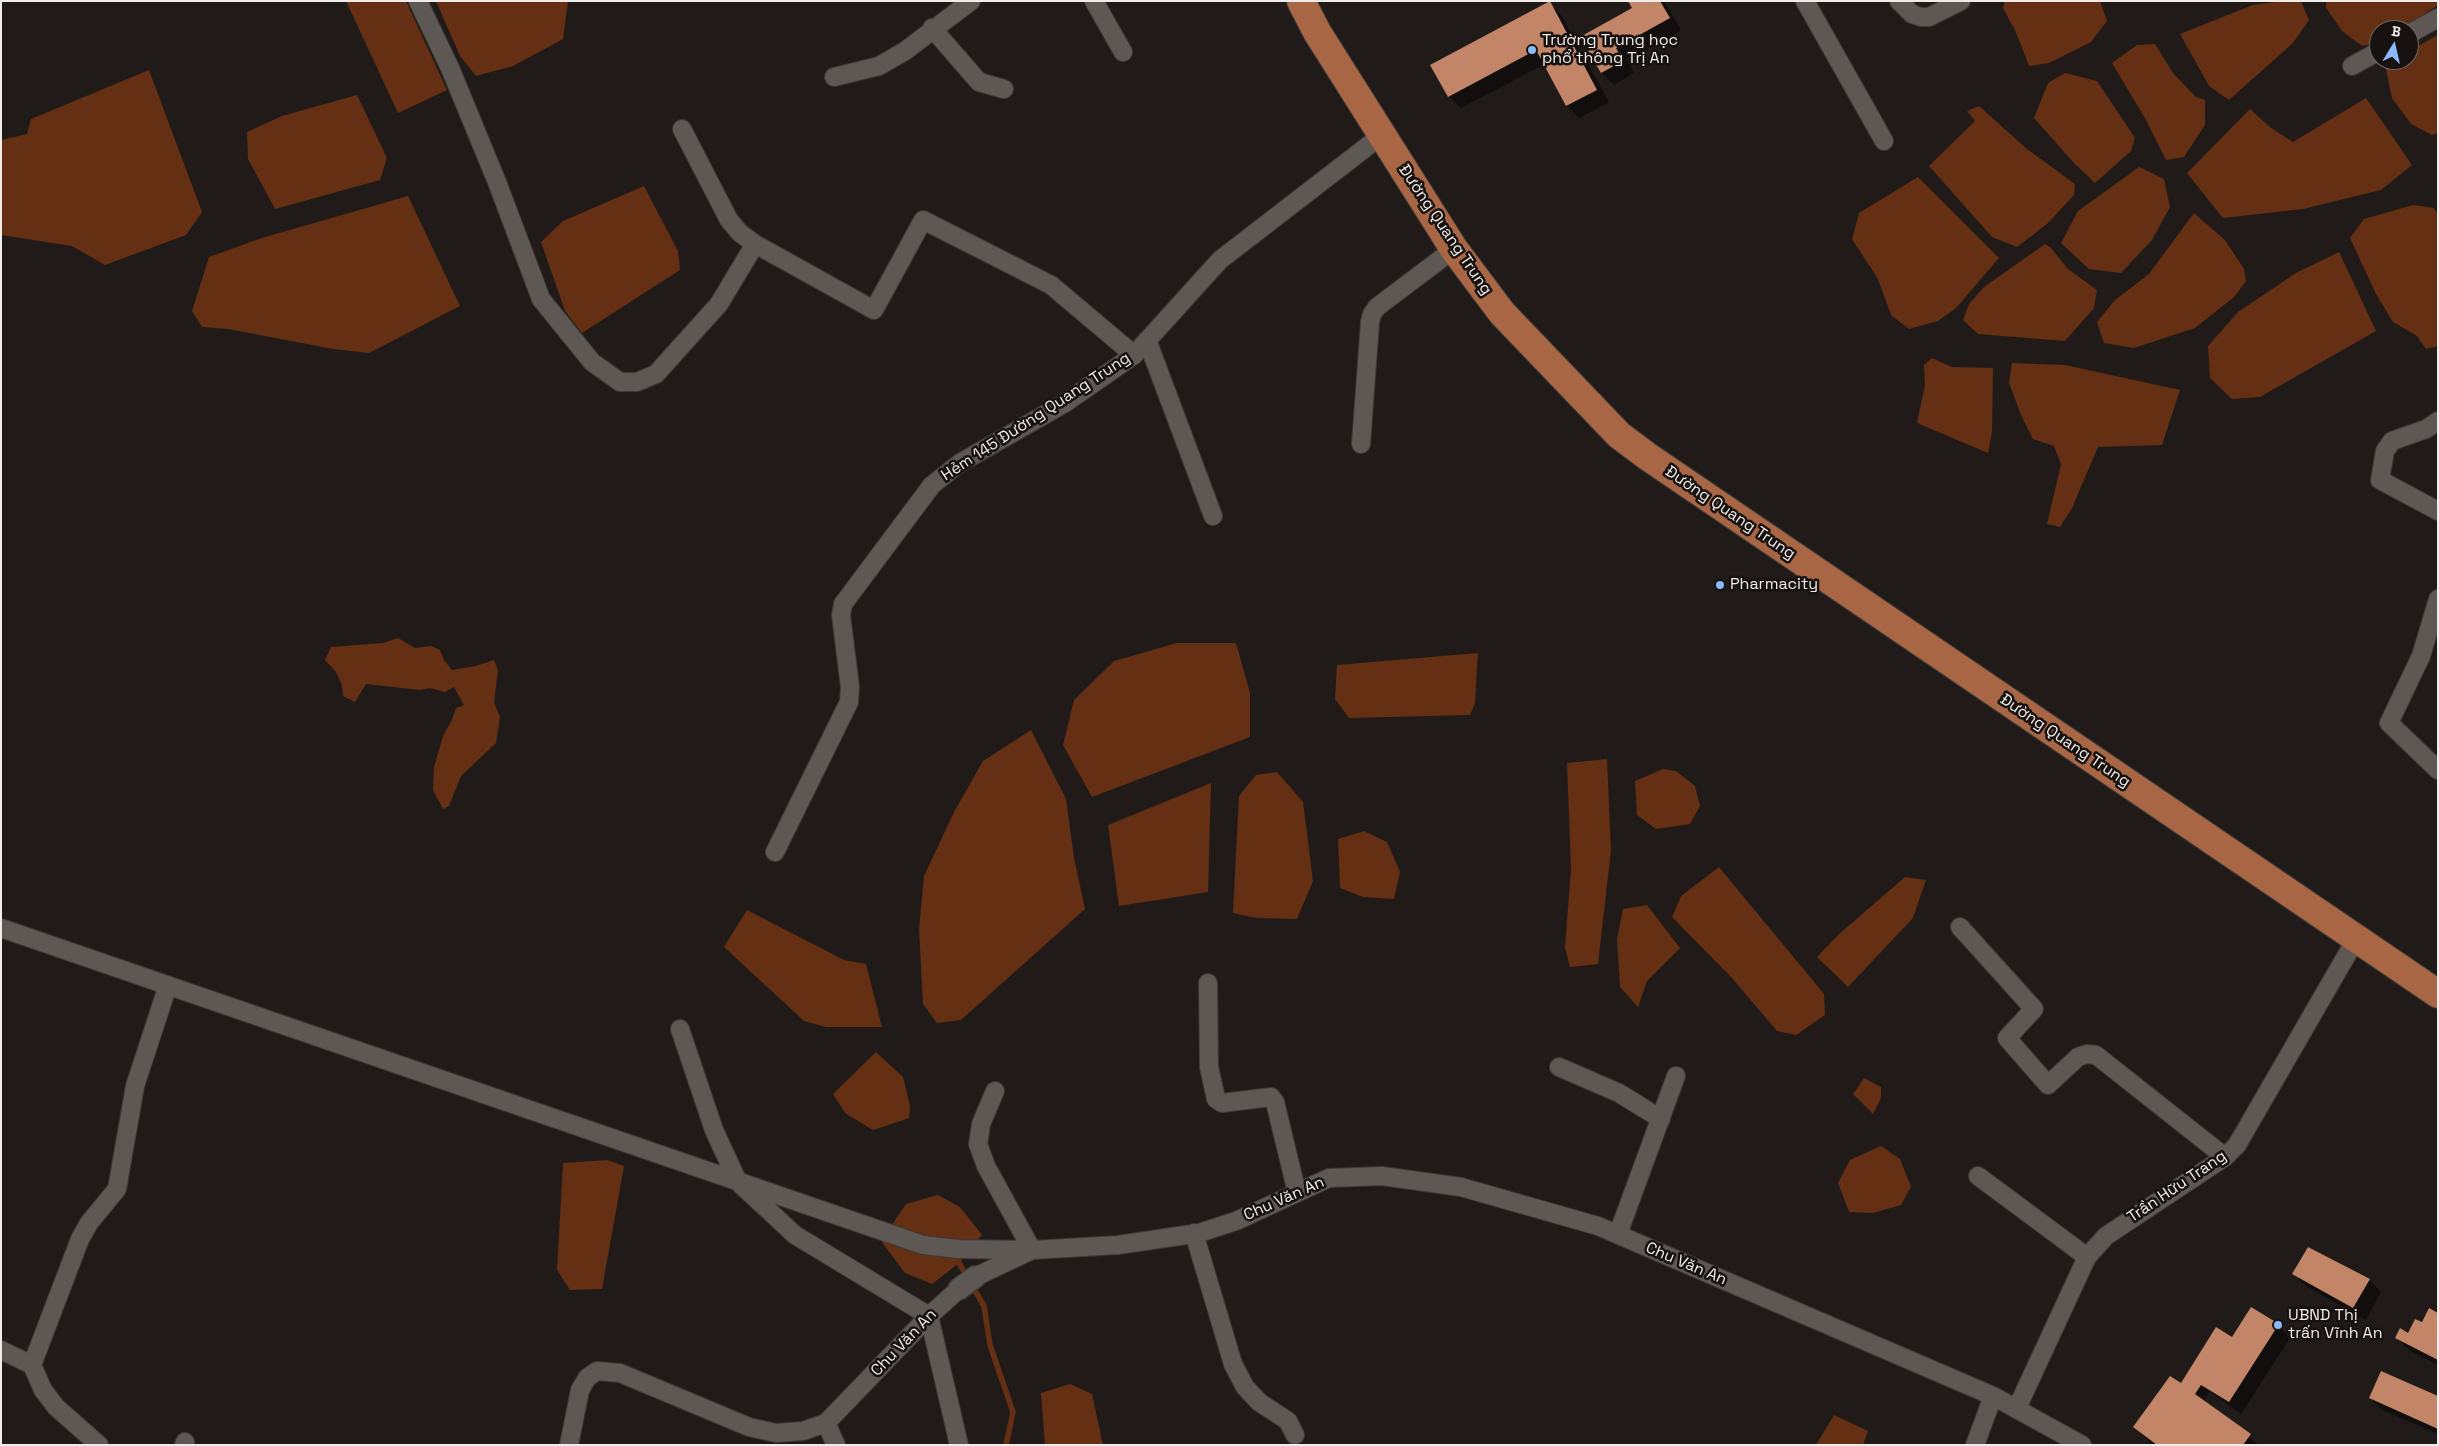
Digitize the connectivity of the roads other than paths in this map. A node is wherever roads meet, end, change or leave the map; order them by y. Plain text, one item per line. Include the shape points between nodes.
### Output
1 (418, 1) edge
2 (971, 1) edge
3 (1094, 1) edge
4 (1301, 1) edge
5 (1805, 1) edge
6 (1899, 1) edge
7 (1961, 1) edge
8 (2438, 18) edge
9 (932, 28) junction
10 (2419, 28) edge
11 (1123, 52) dead end
12 (2369, 57) edge
13 (2352, 66) dead end
14 (834, 77) dead end
15 (1004, 89) dead end
16 (682, 129) dead end
17 (1382, 136) junction
18 (1884, 142) dead end
19 (755, 244) junction
20 (1454, 249) junction
21 (1148, 340) junction
22 (1134, 355) junction
23 (2438, 421) edge
24 (1361, 444) dead end
25 (2438, 511) edge
26 (1213, 516) dead end
27 (2438, 599) edge
28 (2438, 770) edge
29 (776, 852) dead end
30 (1960, 927) dead end
31 (1, 928) edge
32 (2356, 939) junction
33 (1208, 983) dead end
34 (168, 985) junction
35 (2438, 994) edge
36 (680, 1029) dead end
37 (1558, 1066) dead end
38 (1676, 1076) dead end
39 (995, 1091) dead end
40 (1661, 1119) junction
41 (2225, 1157) junction
42 (1978, 1176) dead end
43 (738, 1182) junction
44 (1297, 1193) junction
45 (1194, 1233) junction
46 (1618, 1234) junction
47 (1032, 1250) junction
48 (2087, 1257) junction
49 (929, 1316) junction
50 (1, 1350) edge
51 (32, 1365) junction
52 (1993, 1396) junction
53 (2017, 1408) junction
54 (826, 1423) junction
55 (1295, 1435) dead end
56 (99, 1445) edge
57 (569, 1445) edge
58 (836, 1445) edge
59 (959, 1445) edge
60 (1974, 1445) edge
61 (2082, 1445) edge

1 - 19 street via 450,68 541,299 592,362 620,382 637,382 656,374 719,304
2 - 9 street
3 - 11 street
4 - 17 main road, Đường Quang Trung via 1316,32
5 - 18 street
6 - 7 street via 1912,14 1921,17 1929,17
8 - 10 street
9 - 14 street via 879,66
9 - 15 street via 979,82
12 - 13 street
16 - 19 street via 729,220
17 - 20 main road, Đường Quang Trung
17 - 21 street, Hẻm 145 Đường Quang Trung via 1220,260
19 - 22 street via 874,310 923,220 1051,285
20 - 24 street via 1372,314
20 - 32 main road, Đường Quang Trung via 1502,313 1596,412 1647,456
21 - 22 street, Hẻm 145 Đường Quang Trung
21 - 26 street
22 - 29 street, Hẻm 145 Đường Quang Trung via 1064,403 960,463 932,485 847,596 842,615 849,702
23 - 25 street via 2426,429 2392,441 2385,451 2380,480
27 - 28 street via 2421,656 2389,723
30 - 41 street via 2034,1009 2007,1038 2048,1085 2078,1057 2096,1055
31 - 34 street
32 - 35 main road, Đường Quang Trung
32 - 41 street, Trần Hữu Trang via 2252,1123
33 - 44 street via 1209,1067 1216,1099 1222,1103 1267,1096 1275,1102
34 - 43 street
34 - 51 street via 135,1086 116,1189 88,1222
36 - 43 street via 714,1130
37 - 40 street via 1619,1093
38 - 40 street
39 - 47 street via 981,1124 978,1144 986,1166
40 - 46 street
41 - 48 street, Trần Hữu Trang via 2106,1236
42 - 48 street
43 - 47 street via 923,1245
43 - 49 street via 794,1235
44 - 45 street, Chu Văn An via 1236,1221
44 - 46 street, Chu Văn An via 1329,1178 1382,1176 1462,1187
45 - 47 street, Chu Văn An via 1118,1244
45 - 55 street via 1233,1364 1245,1387 1259,1402 1288,1421
46 - 52 street, Chu Văn An
47 - 49 street, Chu Văn An via 967,1283
48 - 53 street, Trần Hữu Trang
49 - 54 street, Chu Văn An
49 - 59 street
50 - 51 street
51 - 56 street via 43,1390 56,1407
52 - 53 street, Chu Văn An
52 - 60 street
53 - 61 street, Chu Văn An
54 - 57 street, Chu Văn An via 803,1431 776,1433 749,1427 620,1373 603,1371 587,1378 580,1390
54 - 58 street

